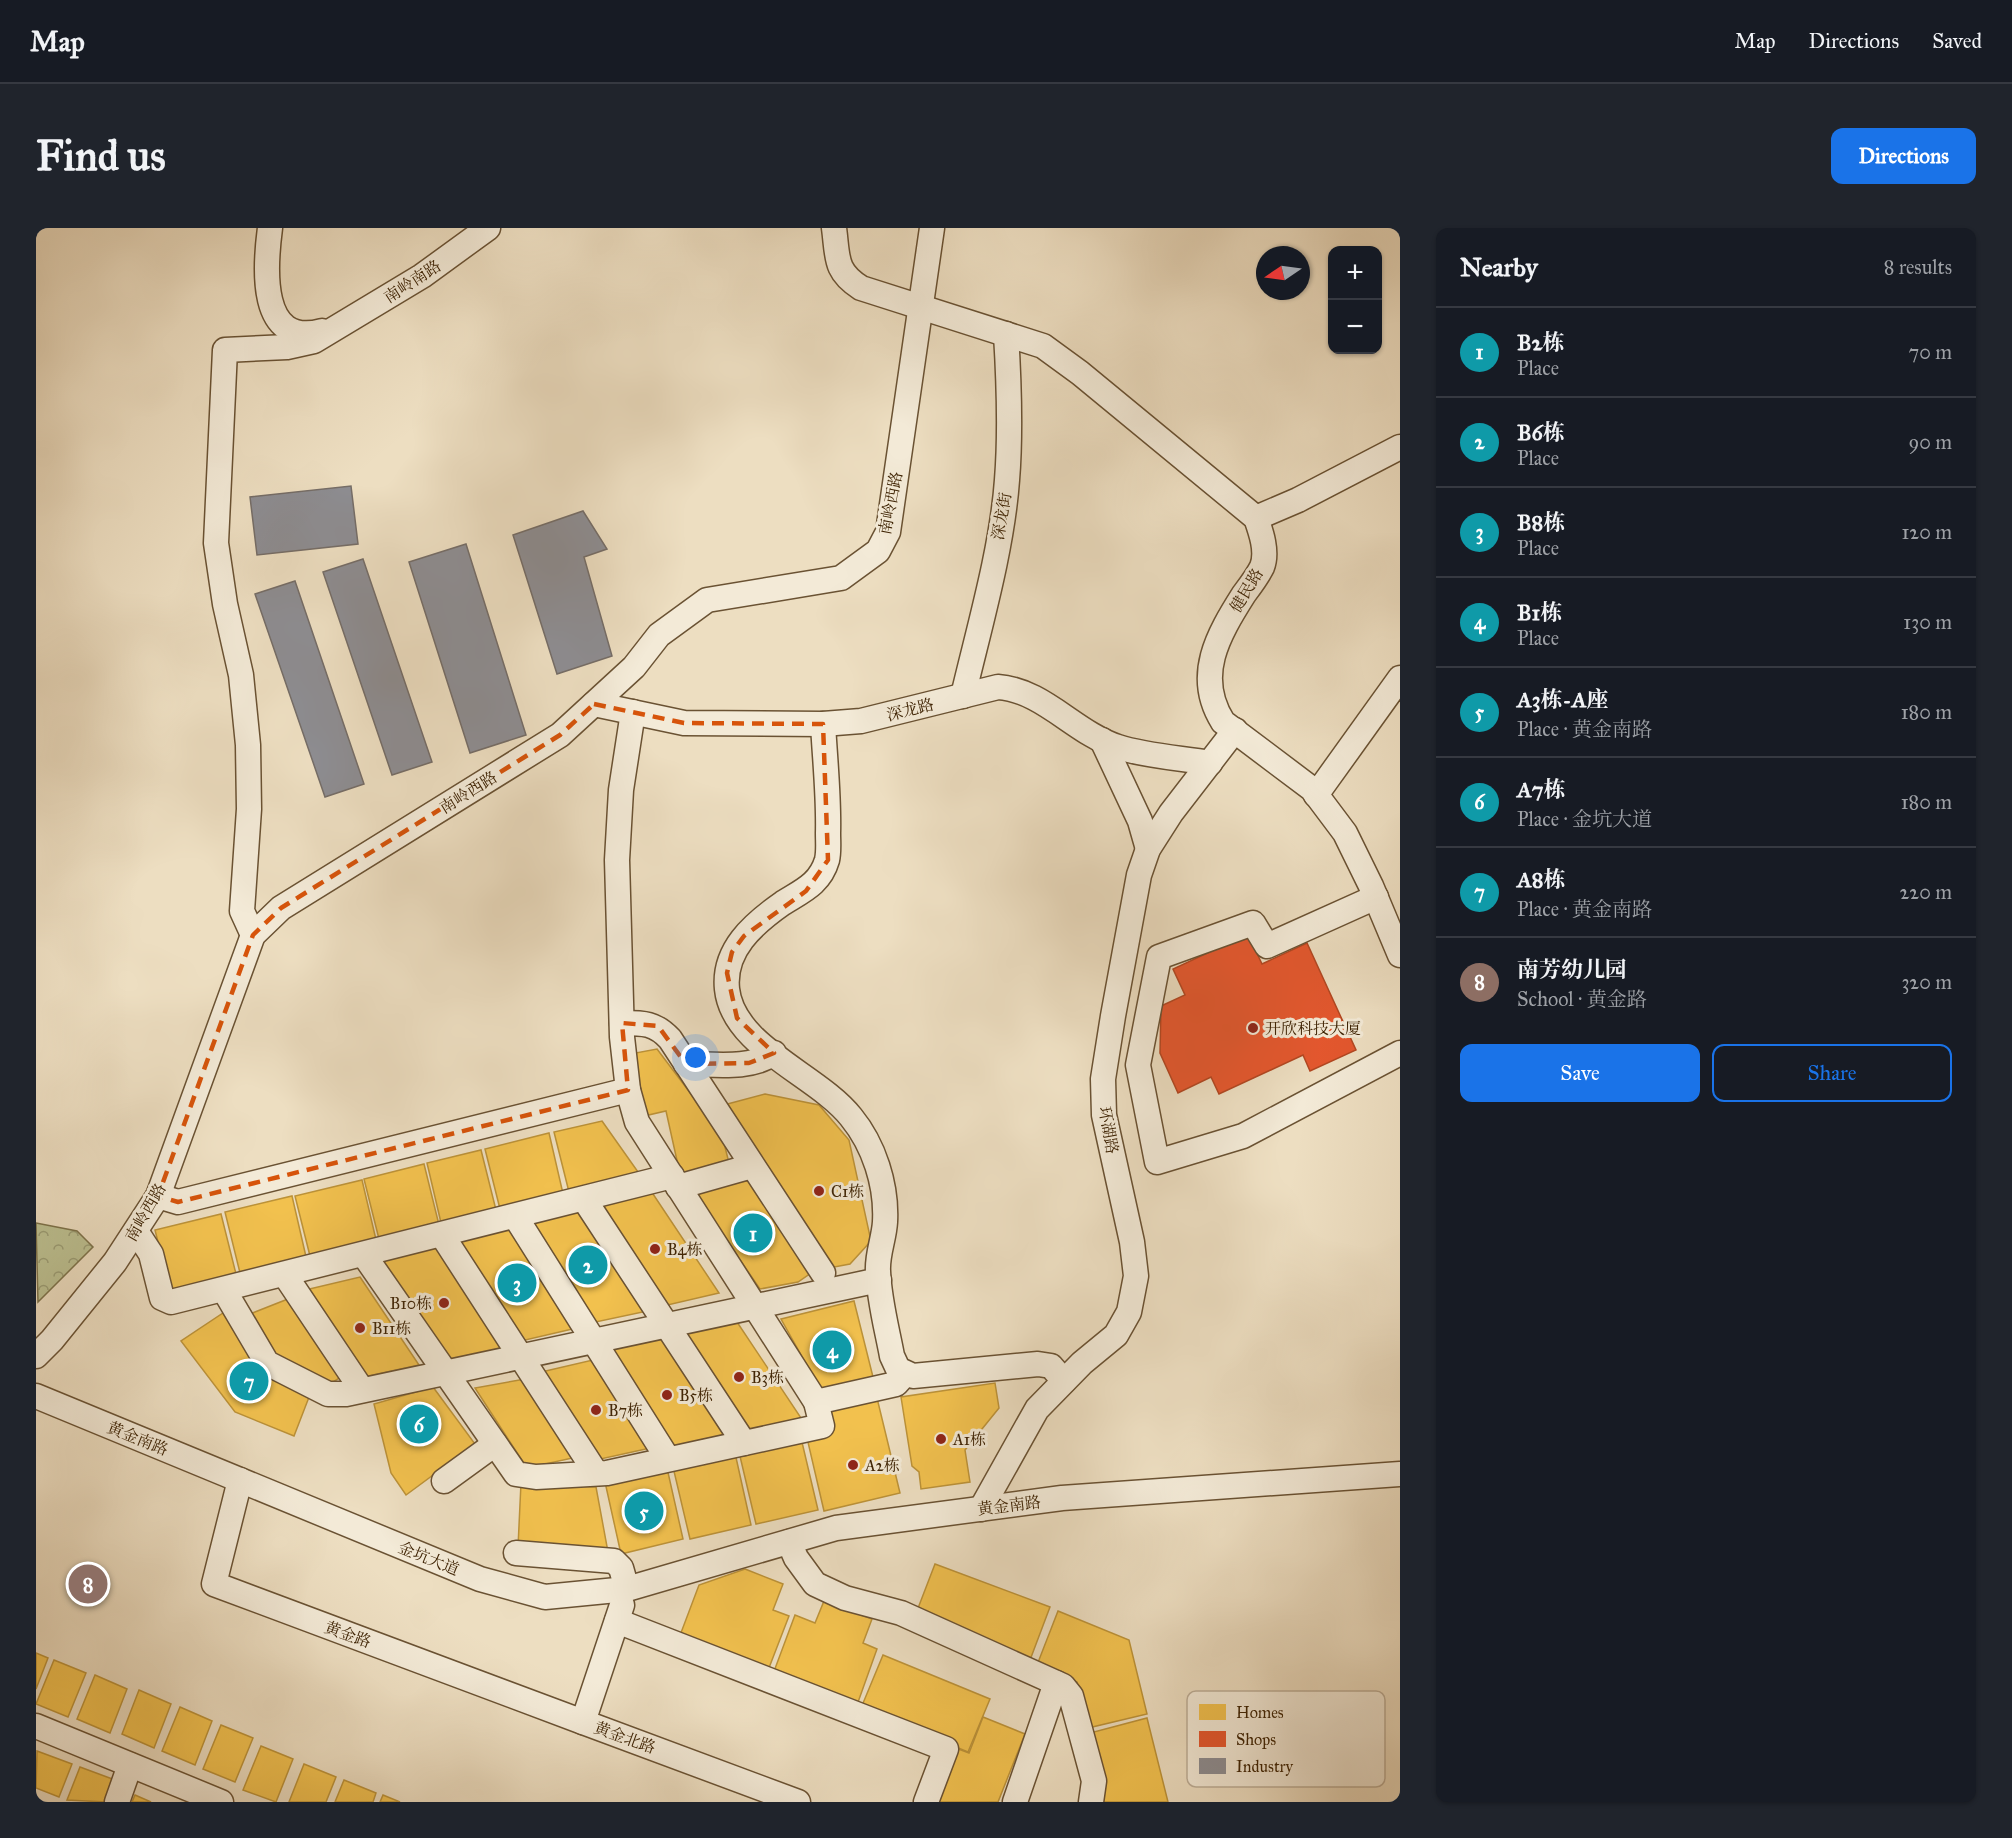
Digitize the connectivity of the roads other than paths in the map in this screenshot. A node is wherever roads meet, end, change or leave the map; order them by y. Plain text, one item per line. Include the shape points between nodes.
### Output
1 (270, 228) edge
2 (488, 228) edge
3 (834, 228) edge
4 (932, 228) edge
5 (920, 306) junction
6 (333, 328) junction
7 (1006, 334) junction
8 (1400, 447) edge
9 (1256, 518) junction
10 (1400, 678) edge
11 (963, 696) junction
12 (594, 704) junction
13 (633, 712) junction
14 (823, 724) junction
15 (1235, 730) junction
16 (1102, 740) junction
17 (1210, 763) junction
18 (1316, 795) junction
19 (1148, 849) junction
20 (1376, 897) junction
21 (253, 935) junction
22 (1400, 956) edge
23 (622, 1023) junction
24 (774, 1053) junction
25 (1400, 1053) edge
26 (686, 1064) junction
27 (628, 1090) junction
28 (753, 1166) junction
29 (675, 1182) junction
30 (158, 1196) junction
31 (584, 1199) junction
32 (515, 1216) junction
33 (135, 1231) junction
34 (442, 1235) junction
35 (364, 1255) junction
36 (823, 1273) dead end
37 (285, 1275) junction
38 (879, 1281) junction
39 (224, 1290) junction
40 (754, 1305) junction
41 (666, 1324) junction
42 (592, 1340) junction
43 (36, 1356) edge
44 (520, 1356) junction
45 (445, 1372) junction
46 (905, 1374) junction
47 (1064, 1381) junction
48 (362, 1390) junction
49 (36, 1396) edge
50 (816, 1402) junction
51 (744, 1443) junction
52 (495, 1444) junction
53 (668, 1460) junction
54 (596, 1473) junction
55 (1400, 1474) edge
56 (240, 1480) junction
57 (444, 1481) dead end
58 (981, 1509) junction
59 (789, 1542) junction
60 (516, 1553) dead end
61 (627, 1588) junction
62 (617, 1621) junction
63 (1056, 1683) junction
64 (583, 1722) junction
65 (36, 1726) edge
66 (130, 1765) junction
67 (1021, 1800) edge
68 (117, 1802) edge
69 (221, 1802) edge
70 (798, 1802) edge
71 (926, 1802) edge
72 (1091, 1802) edge

1 - 6 street via 266,265 270,301 277,319 295,332 313,334
2 - 6 street, 南岭南路 via 422,276
3 - 5 street via 839,266 846,279 861,288
4 - 5 street, 南岭西路
5 - 7 street
5 - 12 street, 南岭西路 via 888,532 878,551 841,578 706,600 659,635 634,667
6 - 21 street, 南岭南路 via 314,341 287,347 225,350 216,543 241,675 248,745 249,809 242,911
7 - 9 street via 1043,346 1080,373
7 - 11 street, 深龙街 via 1010,391 1007,482 989,588
8 - 9 street
9 - 15 street, 健民路 via 1262,535 1263,566 1226,622 1212,656 1209,686 1215,709 1223,722
10 - 18 street
11 - 14 street, 深龙路 via 861,721
11 - 16 street, 深龙路 via 998,687 1012,688
12 - 13 street, 深龙路
12 - 21 street, 南岭西路 via 560,735 281,908
13 - 14 street, 深龙路 via 684,723
13 - 23 street via 621,790 617,860
14 - 24 street via 828,860 818,880 806,891 783,903 744,936 732,952 727,973 727,990 737,1018 756,1041
15 - 17 street, 环湖路
15 - 18 street, 健民路
16 - 17 street, 深龙路 via 1118,747
16 - 19 street via 1140,821
17 - 19 street, 环湖路
18 - 20 street, 健民路 via 1345,834
19 - 47 street, 环湖路 via 1139,875 1103,1079 1104,1115 1136,1276 1129,1312 1116,1335
20 - 22 street, 健民路
20 - 25 street via 1267,945 1253,923 1159,957 1138,1065 1157,1162 1243,1136
21 - 30 street, 南岭西路
23 - 26 street via 658,1026
23 - 27 street
24 - 26 street via 749,1063
24 - 38 street via 850,1115 868,1142 878,1167 884,1202
26 - 28 street
27 - 29 street via 637,1122
27 - 30 street via 178,1202
28 - 29 street
28 - 36 street
29 - 31 street
29 - 40 street
30 - 33 street, 南岭西路
31 - 32 street
31 - 41 street
32 - 34 street
32 - 42 street
33 - 39 street via 151,1254 162,1298 171,1302
33 - 43 street, 南岭西路 via 115,1262
34 - 35 street
34 - 44 street
35 - 37 street
35 - 45 street
37 - 39 street
37 - 48 street
38 - 40 street
38 - 46 street via 894,1363
39 - 48 street via 267,1363 328,1394
40 - 41 street
40 - 50 street
41 - 42 street
41 - 51 street
42 - 44 street
42 - 53 street
44 - 45 street
44 - 54 street
45 - 48 street
45 - 52 street
46 - 47 street via 1038,1364 1051,1366
46 - 50 street via 896,1384
47 - 58 street, 环湖路 via 1037,1409
49 - 56 street, 黄金南路
50 - 51 street via 822,1426
51 - 53 street
52 - 54 street via 516,1474 536,1477
52 - 57 street
53 - 54 street
55 - 58 street, 黄金南路 via 1062,1498
56 - 61 street, 金坑大道 via 490,1582 546,1598
56 - 64 street, 黄金路 via 214,1584
58 - 59 street, 黄金南路 via 836,1528
59 - 61 street, 黄金南路
59 - 63 street via 815,1584 845,1598 900,1613
60 - 61 street via 614,1561 621,1568
61 - 62 street, 黄金北路
62 - 64 street, 黄金北路
62 - 71 street via 946,1749
63 - 67 street
63 - 72 street via 1071,1696 1095,1781
64 - 70 street, 黄金北路
65 - 66 street
66 - 68 street
66 - 69 street

